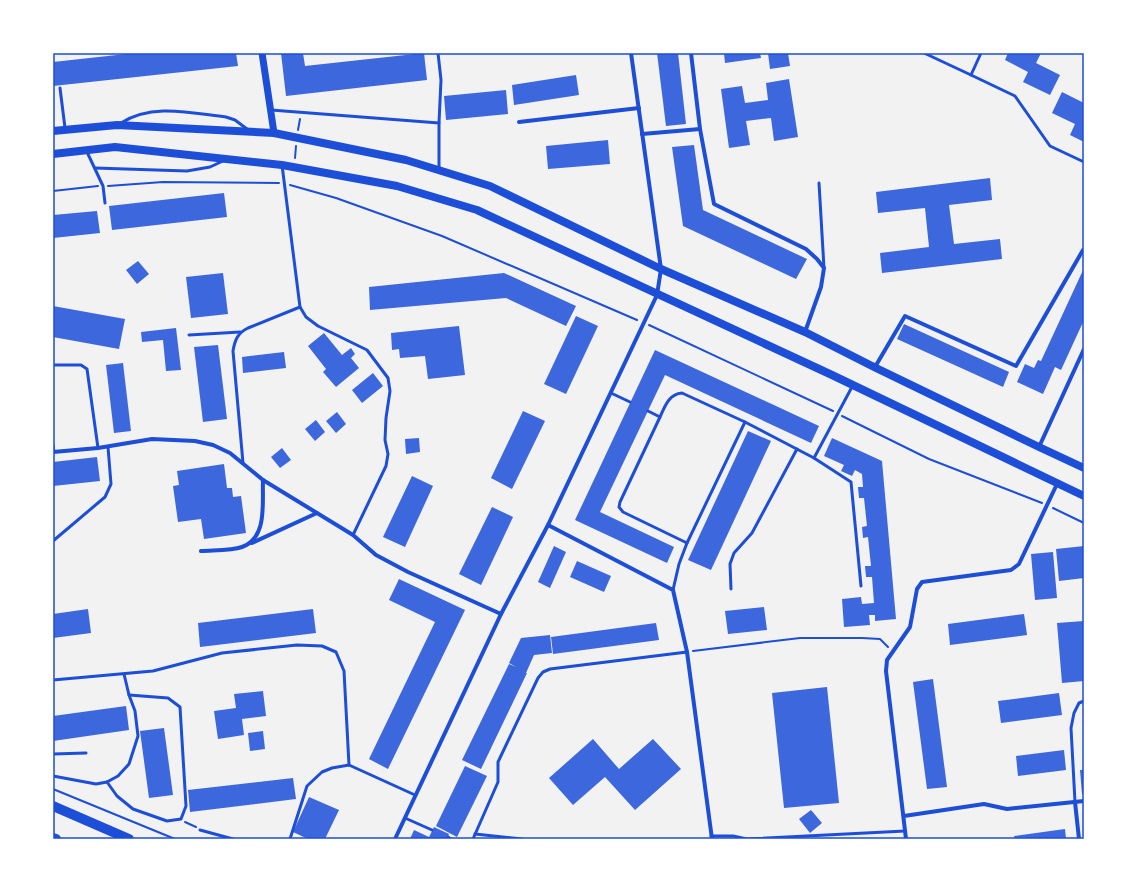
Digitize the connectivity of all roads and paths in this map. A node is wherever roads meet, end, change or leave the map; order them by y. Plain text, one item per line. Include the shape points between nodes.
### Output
1 (262, 53) edge
2 (438, 53) edge
3 (631, 53) edge
4 (691, 53) edge
5 (924, 53) edge
6 (981, 53) edge
7 (971, 75) junction
8 (60, 88) dead end
9 (639, 108) junction
10 (271, 110) junction
11 (519, 122) dead end
12 (439, 123) junction
13 (117, 125) junction
14 (700, 129) junction
15 (66, 130) junction
16 (53, 131) edge
17 (249, 132) junction
18 (274, 133) junction
19 (642, 134) junction
20 (86, 150) junction
21 (53, 154) edge
22 (226, 159) junction
23 (1084, 162) edge
24 (282, 165) junction
25 (95, 168) junction
26 (440, 171) junction
27 (284, 183) junction
28 (819, 183) dead end
29 (103, 186) junction
30 (53, 191) edge
31 (105, 203) dead end
32 (1083, 250) dead end
33 (824, 268) junction
34 (661, 269) junction
35 (657, 295) junction
36 (300, 307) junction
37 (644, 323) junction
38 (240, 332) junction
39 (805, 332) junction
40 (188, 335) dead end
41 (1084, 349) edge
42 (53, 365) edge
43 (874, 367) junction
44 (853, 385) junction
45 (611, 393) junction
46 (630, 402) dead end
47 (648, 411) dead end
48 (838, 414) junction
49 (660, 417) junction
50 (745, 422) junction
51 (53, 444) edge
52 (108, 447) junction
53 (1038, 447) junction
54 (98, 448) junction
55 (796, 449) junction
56 (54, 452) edge
57 (814, 458) junction
58 (243, 463) junction
59 (1084, 468) edge
60 (263, 480) junction
61 (1057, 484) junction
62 (1084, 496) edge
63 (1047, 505) junction
64 (317, 513) junction
65 (1084, 523) edge
66 (548, 525) junction
67 (353, 535) junction
68 (53, 541) edge
69 (687, 542) junction
70 (251, 543) junction
71 (201, 550) dead end
72 (861, 586) dead end
73 (731, 589) dead end
74 (673, 590) junction
75 (501, 614) junction
76 (893, 651) junction
77 (687, 652) junction
78 (124, 674) junction
79 (53, 680) edge
80 (129, 695) junction
81 (1084, 701) edge
82 (86, 752) dead end
83 (53, 754) edge
84 (349, 765) junction
85 (53, 776) edge
86 (107, 782) junction
87 (53, 789) edge
88 (415, 795) junction
89 (1084, 801) edge
90 (1075, 802) junction
91 (53, 806) edge
92 (904, 816) junction
93 (405, 818) junction
94 (181, 819) junction
95 (200, 830) joint
96 (432, 830) dead end
97 (905, 831) junction
98 (475, 834) junction
99 (53, 838) edge
100 (711, 838) edge
101 (56, 839) edge
102 (129, 839) edge
103 (175, 839) edge
104 (233, 839) edge
105 (290, 839) edge
106 (395, 839) edge
107 (473, 839) edge
108 (522, 839) edge
109 (906, 839) edge
110 (1079, 839) edge

1 - 10 street
2 - 12 lane via 441,80
3 - 9 street
4 - 14 street
5 - 7 lane
6 - 7 lane
7 - 23 lane via 1015,96 1050,146
8 - 15 lane
9 - 11 street
9 - 19 street
10 - 12 lane
10 - 18 street
12 - 26 lane
13 - 15 main road
13 - 17 main road
13 - 17 lane via 140,114 161,111 226,117 241,124
14 - 19 street
14 - 33 street via 714,204 806,249
15 - 16 main road
17 - 18 main road
18 - 26 main road via 406,160
19 - 34 street
20 - 21 main road
20 - 22 main road via 115,147
20 - 25 lane
22 - 24 main road
22 - 25 lane via 210,167 187,171
24 - 27 lane
24 - 35 main road via 397,186 477,210
25 - 29 lane
26 - 34 main road via 490,186
27 - 29 path via 163,182
27 - 36 lane
27 - 37 path via 336,198 442,236
28 - 33 lane
29 - 30 path
29 - 31 lane
32 - 43 street via 1016,366 905,316
33 - 39 street via 821,287
34 - 35 street
34 - 39 main road
35 - 37 street
35 - 44 main road
36 - 38 lane
36 - 67 lane via 306,317 318,326 367,350 388,378 390,391 386,418 386,466
37 - 45 street
37 - 48 path
38 - 40 lane
38 - 58 lane via 234,340 233,351
39 - 43 main road
41 - 53 street
42 - 54 lane via 81,365 87,369
43 - 53 main road
44 - 48 lane
44 - 61 main road
45 - 46 lane
45 - 66 street
47 - 49 lane
48 - 57 lane
48 - 63 path via 929,459
49 - 50 lane via 667,402 676,393 682,393
49 - 69 lane via 619,507 623,512
50 - 55 lane
50 - 69 lane
51 - 56 lane
52 - 54 street
52 - 58 street via 152,439 195,441 213,445
52 - 68 lane via 111,484 105,497
53 - 59 main road
54 - 56 street
55 - 57 lane
55 - 73 lane via 752,534 734,553 730,564
57 - 72 lane via 851,482
58 - 60 street
60 - 64 street
60 - 70 street via 261,524
61 - 62 main road
61 - 63 street
63 - 65 path
63 - 76 street via 1020,564 1011,570 922,582 917,589 910,627
64 - 67 street
64 - 70 street
66 - 74 street
66 - 75 street
67 - 75 street via 376,555
69 - 74 lane
70 - 71 street via 240,548
74 - 77 street
75 - 88 street
76 - 77 path via 880,639 800,638
76 - 92 street via 886,671
77 - 98 lane via 550,669 543,672 498,762 498,782
77 - 100 street
78 - 79 lane
78 - 80 lane
78 - 84 lane via 153,671 222,653 297,645 322,646 336,652 344,671
80 - 86 lane via 135,711 138,736 129,764 118,776
80 - 94 lane via 168,698 180,707 186,806
81 - 90 lane via 1079,703 1074,713 1071,728
82 - 83 lane
84 - 88 lane
84 - 105 lane via 322,772 307,786
85 - 86 lane via 96,784
86 - 94 lane via 117,796 133,809 167,821
87 - 103 path
88 - 93 street
89 - 90 street
90 - 92 street via 1007,809 984,804
90 - 110 street
91 - 102 highway
92 - 97 street
93 - 96 lane
93 - 106 street
94 - 95 path
95 - 104 lane
97 - 100 lane via 747,839 733,836
97 - 109 street
98 - 107 lane
98 - 108 lane
99 - 101 highway

